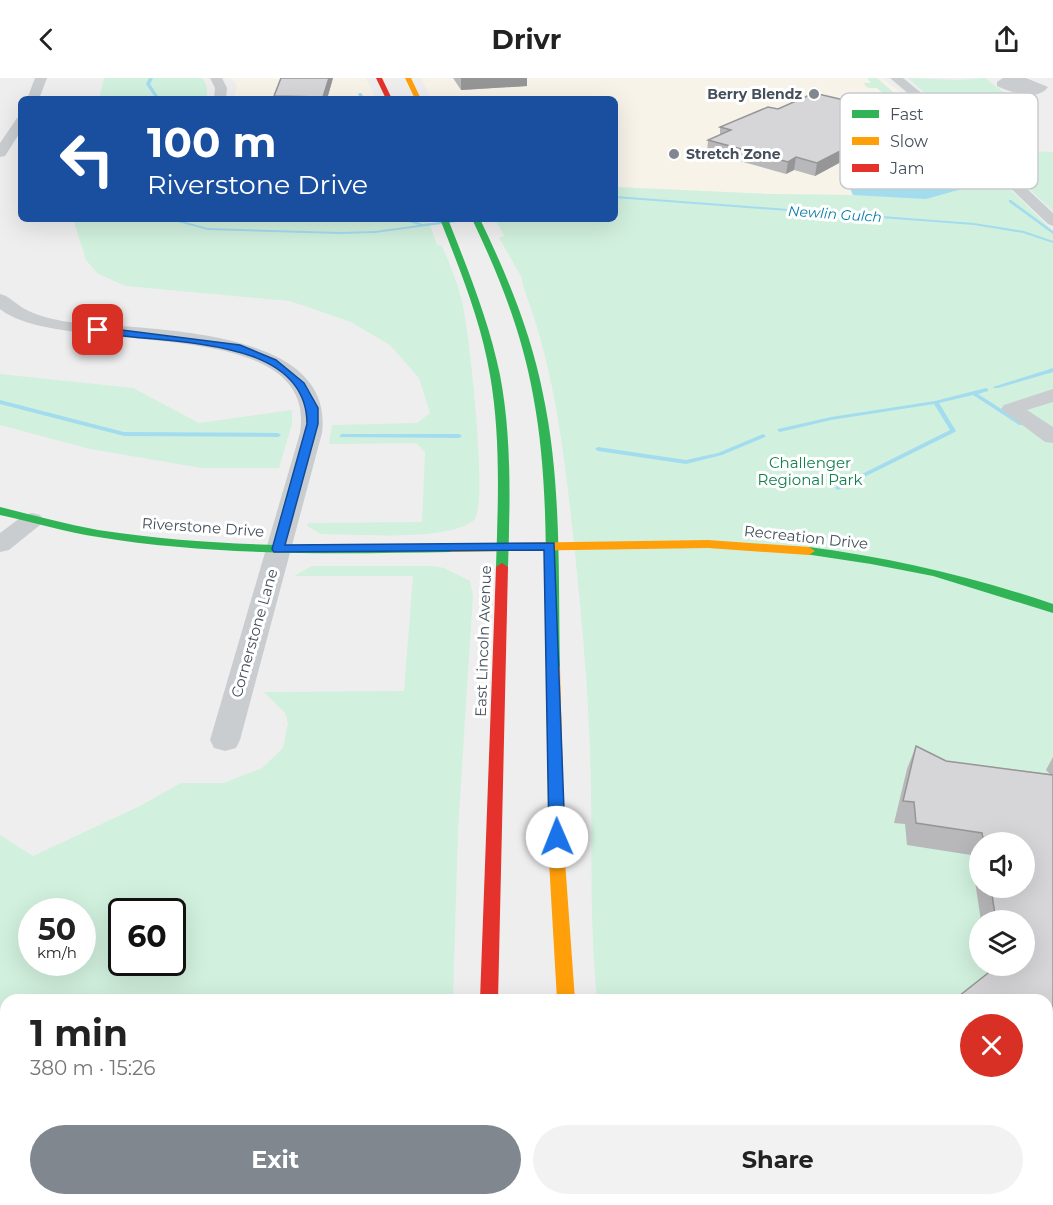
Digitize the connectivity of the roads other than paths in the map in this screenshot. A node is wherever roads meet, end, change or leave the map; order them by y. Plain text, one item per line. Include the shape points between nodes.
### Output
1 (41, 78) edge
2 (216, 78) edge
3 (379, 78) edge
4 (408, 78) edge
5 (896, 78) edge
6 (914, 93) edge
7 (34, 96) edge
8 (220, 96) edge
9 (388, 96) edge
10 (417, 96) edge
11 (18, 126) edge
12 (0, 153) edge
13 (1019, 189) edge
14 (1053, 221) edge
15 (445, 222) edge
16 (478, 222) edge
17 (0, 299) edge
18 (1053, 395) edge
19 (1053, 437) edge
20 (0, 511) edge
21 (32, 520) junction
22 (0, 545) edge
23 (550, 546) junction
24 (503, 547) junction
25 (278, 549) junction
26 (1053, 609) edge
27 (225, 740) dead end
28 (489, 994) edge
29 (566, 994) edge

1 - 7 street
2 - 8 street
3 - 9 main road
4 - 10 main road
5 - 6 street
11 - 12 street
13 - 14 street
15 - 24 main road, East Lincoln Avenue via 480,314 495,377
16 - 23 main road via 517,312 538,388
17 - 25 street, Cornerstone Lane via 12,310 47,323 240,348 273,362 291,375 306,392 313,417
18 - 19 street via 1011,409
20 - 21 main road, Riverstone Drive
21 - 22 street
21 - 25 main road, Riverstone Drive via 168,543
23 - 24 main road, Riverstone Drive
23 - 26 main road, Recreation Drive via 648,544 829,553 929,572
23 - 29 main road
24 - 25 main road, Riverstone Drive
24 - 28 main road, East Lincoln Avenue
25 - 27 street, Cornerstone Lane

